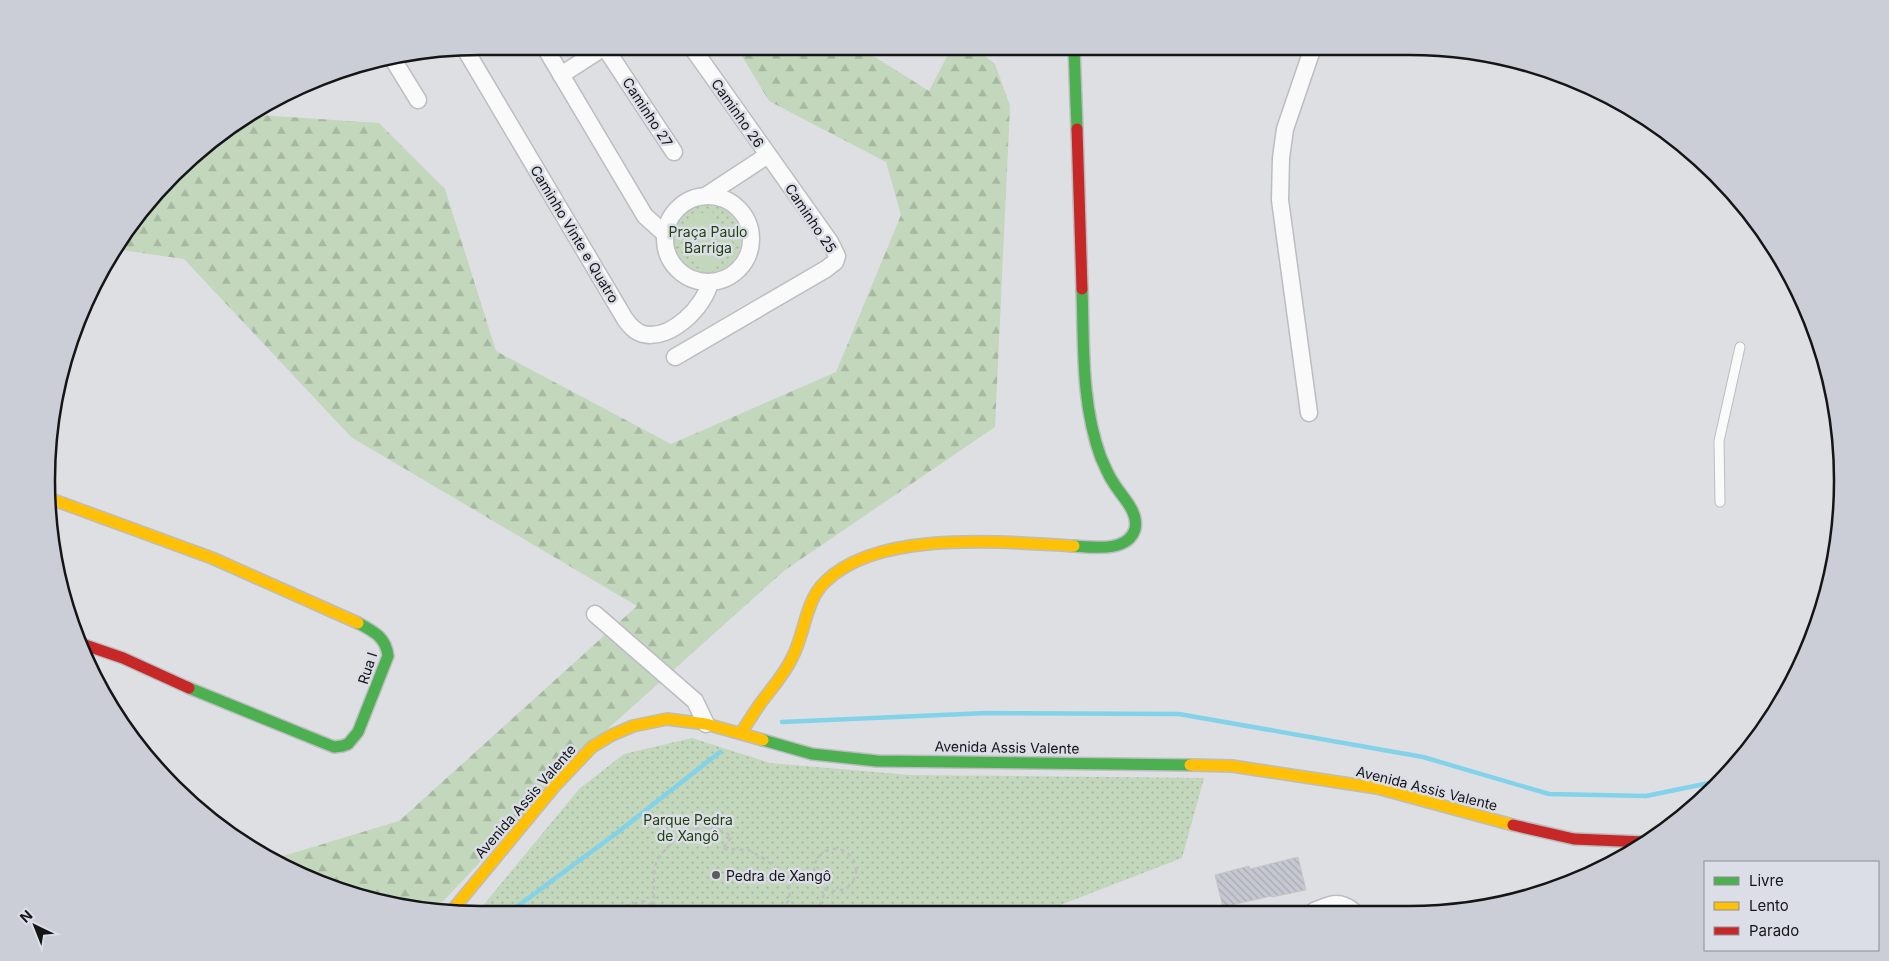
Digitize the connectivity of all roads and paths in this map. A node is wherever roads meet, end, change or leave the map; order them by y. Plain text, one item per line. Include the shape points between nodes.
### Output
1 (469, 55) edge
2 (549, 55) edge
3 (592, 55) edge
4 (610, 55) edge
5 (697, 55) edge
6 (1074, 55) edge
7 (1311, 55) edge
8 (395, 63) edge
9 (561, 75) junction
10 (418, 100) dead end
11 (674, 152) dead end
12 (768, 155) junction
13 (708, 195) junction
14 (665, 234) junction
15 (710, 282) junction
16 (1740, 347) dead end
17 (676, 357) dead end
18 (1309, 414) dead end
19 (56, 501) edge
20 (1720, 502) dead end
21 (595, 614) dead end
22 (88, 646) edge
23 (706, 724) junction
24 (741, 734) junction
25 (1623, 847) edge
26 (826, 889) junction
27 (457, 905) edge
28 (626, 906) edge
29 (654, 906) joint
30 (784, 906) edge
31 (820, 906) edge
32 (1327, 906) edge
33 (1347, 906) edge

1 - 15 street, Caminho Vinte e Quatro via 633,329 655,334 679,324 700,304 708,293
2 - 9 street
3 - 9 street
4 - 11 street, Caminho 27
5 - 12 street, Caminho 26
6 - 24 street via 1085,390 1097,447 1135,518 1134,530 1126,542 1101,548 963,542 921,544 856,559 825,581 814,596 793,656
7 - 18 street via 1285,129 1280,200
8 - 10 street
9 - 14 street via 645,216
12 - 13 street
12 - 17 street, Caminho 25 via 836,251 837,259 818,274
13 - 14 street via 685,203 675,212
13 - 15 street via 726,200 740,211 748,226 750,243 745,260 734,273
14 - 15 street via 666,249 682,274
16 - 20 lane via 1719,441
19 - 22 street, Rua I via 212,558 377,632 388,648 388,656 358,732 351,743 334,748
21 - 23 street via 695,701
23 - 24 street, Avenida Assis Valente
23 - 27 street, Avenida Assis Valente via 667,719 634,726 592,747
24 - 25 street, Avenida Assis Valente via 812,754 876,761 1232,766 1377,788 1527,829
26 - 26 path via 814,874 816,861 832,849 846,852 854,863 854,877 846,888
26 - 31 path
28 - 29 path via 643,901
29 - 30 path via 655,866 666,848 700,828 722,830 732,837 722,849 749,850 786,877 790,899
32 - 33 street

